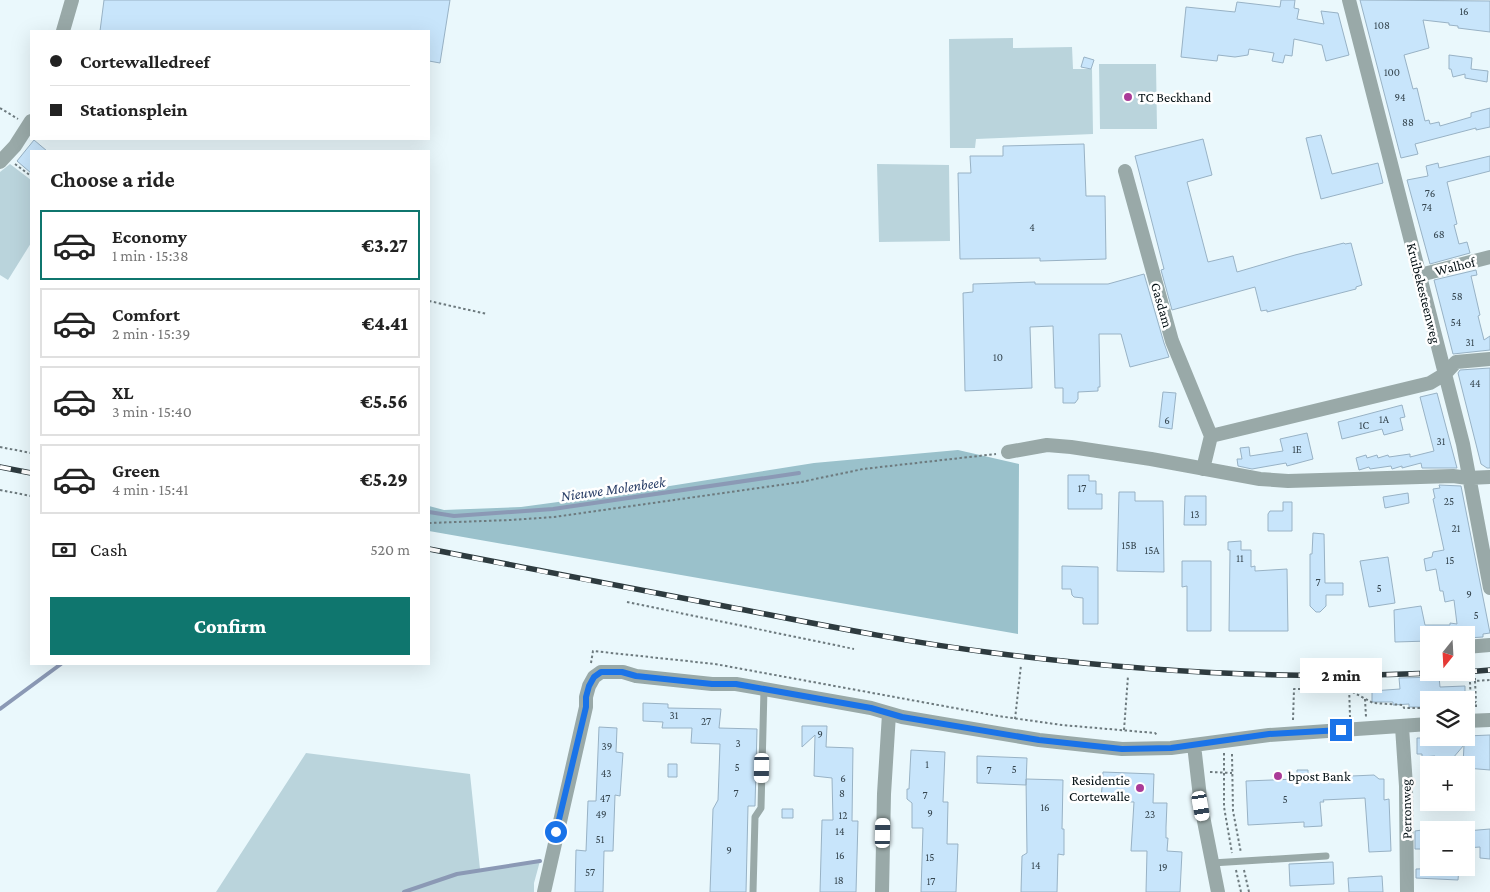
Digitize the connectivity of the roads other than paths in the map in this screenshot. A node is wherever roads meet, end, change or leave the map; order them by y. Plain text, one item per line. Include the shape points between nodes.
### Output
1 (72, 0) edge
2 (1349, 0) edge
3 (63, 30) edge
4 (30, 123) edge
5 (3, 159) edge
6 (1125, 171) dead end
7 (1490, 257) edge
8 (1420, 275) junction
9 (1490, 359) edge
10 (1445, 374) junction
11 (1210, 436) junction
12 (1008, 452) road end
13 (1203, 469) junction
14 (1490, 477) edge
15 (1468, 478) junction
16 (1490, 588) edge
17 (1490, 645) edge
18 (1475, 646) edge
19 (764, 689) junction
20 (889, 714) junction
21 (1420, 725) edge
22 (1402, 727) junction
23 (1194, 745) junction
24 (1326, 856) dead end
25 (1212, 863) junction
26 (544, 892) edge
27 (753, 892) edge
28 (882, 892) edge
29 (1218, 892) edge
30 (1407, 892) edge

1 - 3 street
2 - 8 street, Kruibekesteenweg
4 - 5 street
6 - 11 street, Gasdam via 1172,341
7 - 8 street, Walhof
8 - 10 street, Kruibekesteenweg
9 - 10 street via 1456,362
10 - 11 street via 1430,383
10 - 15 street, Kruibekesteenweg
11 - 13 street
12 - 13 street via 1047,445
13 - 15 street via 1288,481
14 - 15 street
15 - 16 street, Kruibekesteenweg
17 - 18 street
19 - 20 street
19 - 26 street via 622,672 601,672 594,677 586,697
19 - 27 lane via 761,808 756,817
20 - 23 street via 1068,744 1122,749
20 - 28 street
21 - 22 street
22 - 23 street via 1269,734
22 - 30 street, Perronweg
23 - 25 street
24 - 25 lane
25 - 29 street

